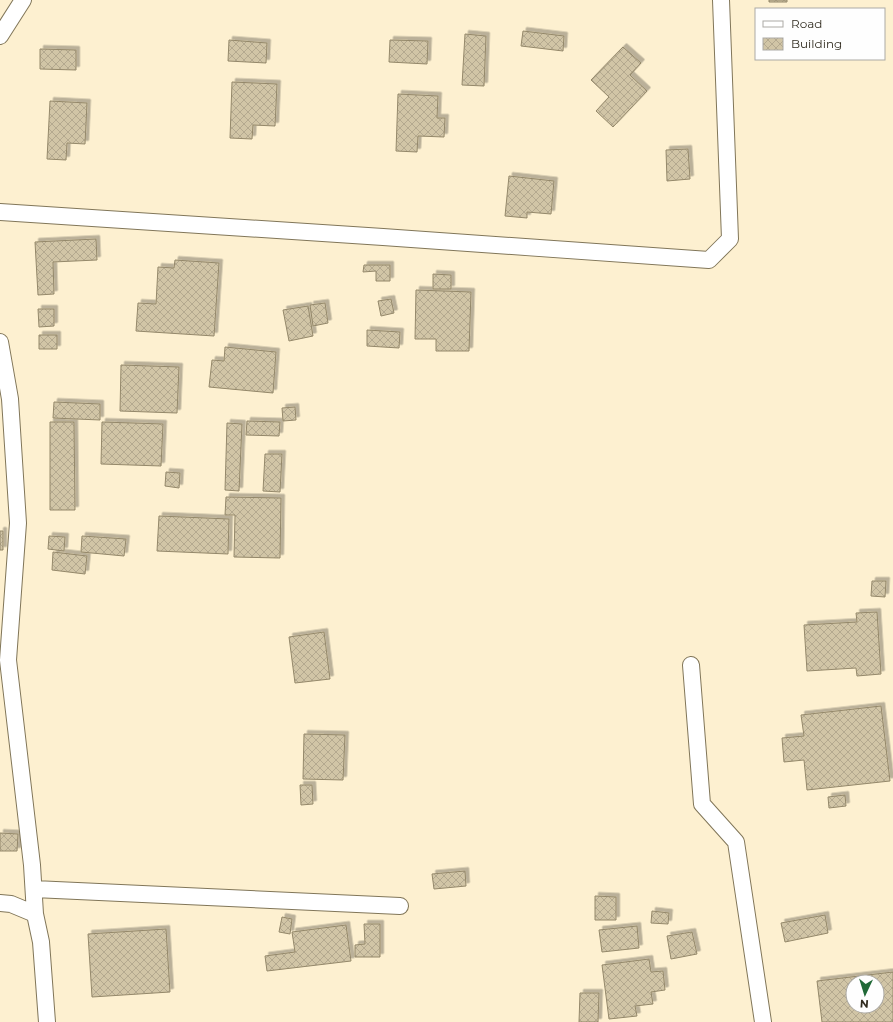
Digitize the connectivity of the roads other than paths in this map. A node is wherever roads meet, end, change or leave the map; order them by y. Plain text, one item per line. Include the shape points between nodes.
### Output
1 (23, 0) edge
2 (721, 0) edge
3 (0, 36) edge
4 (0, 212) edge
5 (0, 342) edge
6 (691, 665) dead end
7 (34, 889) junction
8 (0, 903) edge
9 (400, 906) dead end
10 (35, 914) junction
11 (48, 1022) edge
12 (763, 1022) edge

1 - 3 street
2 - 4 street via 730,239 709,260
5 - 7 street via 10,399 18,523 8,660
6 - 12 street via 702,804 736,842
7 - 9 street
7 - 10 street
8 - 10 street via 10,904
10 - 11 street via 41,942

